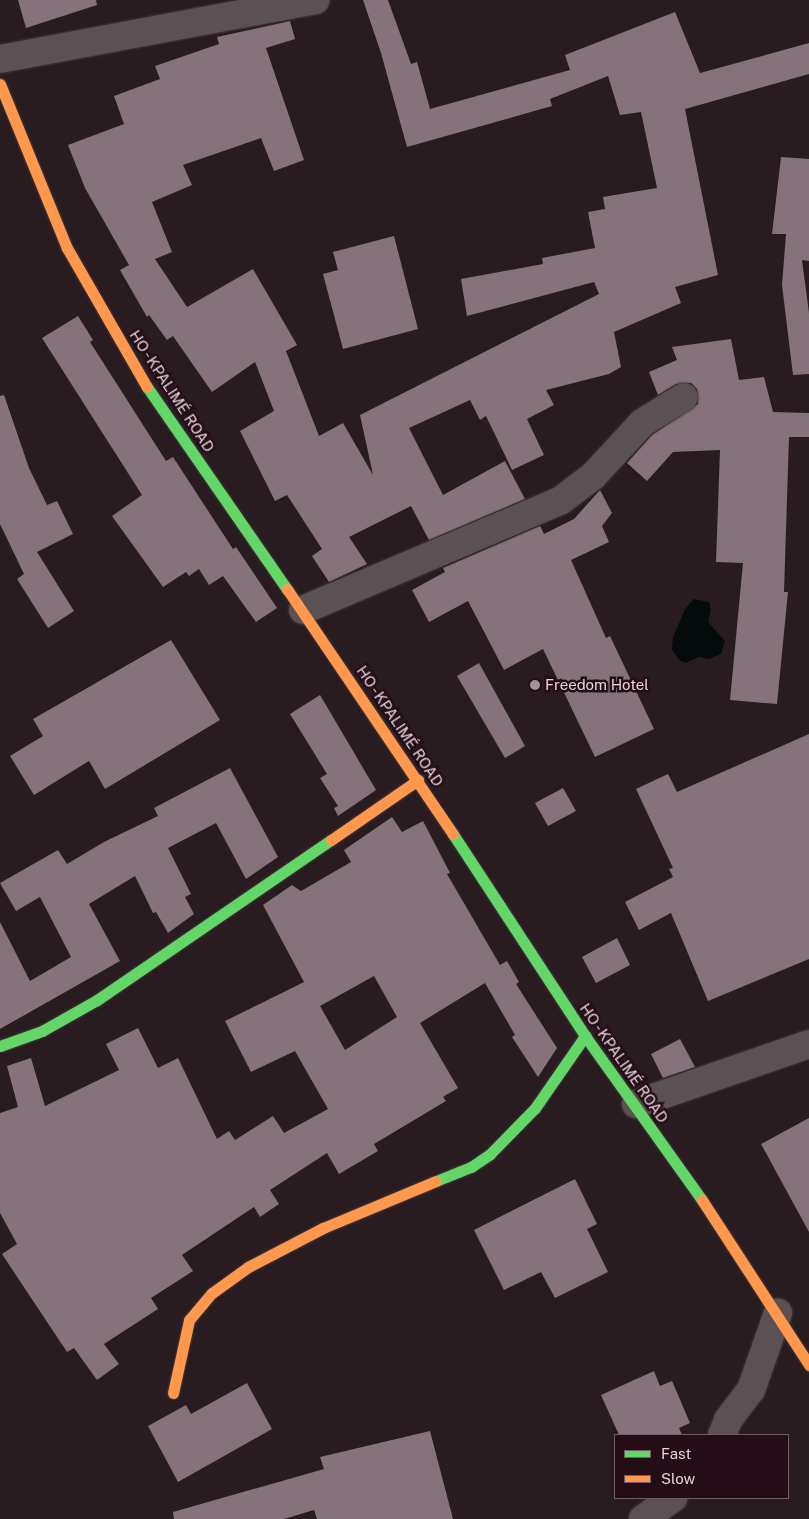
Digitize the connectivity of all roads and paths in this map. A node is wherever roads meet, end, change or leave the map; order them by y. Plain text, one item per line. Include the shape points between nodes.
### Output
1 (316, 0) edge
2 (0, 59) edge
3 (2, 99) edge
4 (684, 397) dead end
5 (304, 610) junction
6 (418, 780) junction
7 (585, 1036) junction
8 (809, 1044) edge
9 (0, 1046) edge
10 (636, 1104) junction
11 (778, 1313) junction
12 (809, 1365) edge
13 (173, 1393) dead end
14 (722, 1434) edge
15 (672, 1499) edge
16 (642, 1519) edge

1 - 2 street
3 - 5 main road, HO - KPALIMÉ ROAD via 67,248 143,381
4 - 5 street via 642,423 593,476 560,501
5 - 6 main road, HO - KPALIMÉ ROAD
6 - 7 main road, HO - KPALIMÉ ROAD
6 - 9 main road via 96,1000 42,1031
7 - 10 main road, HO - KPALIMÉ ROAD
7 - 13 main road via 536,1108 490,1154 471,1167 323,1228 248,1267 212,1293 189,1320
8 - 10 street
10 - 11 main road, HO - KPALIMÉ ROAD
11 - 12 main road, HO - KPALIMÉ ROAD
11 - 14 street via 751,1390 728,1420
15 - 16 street

